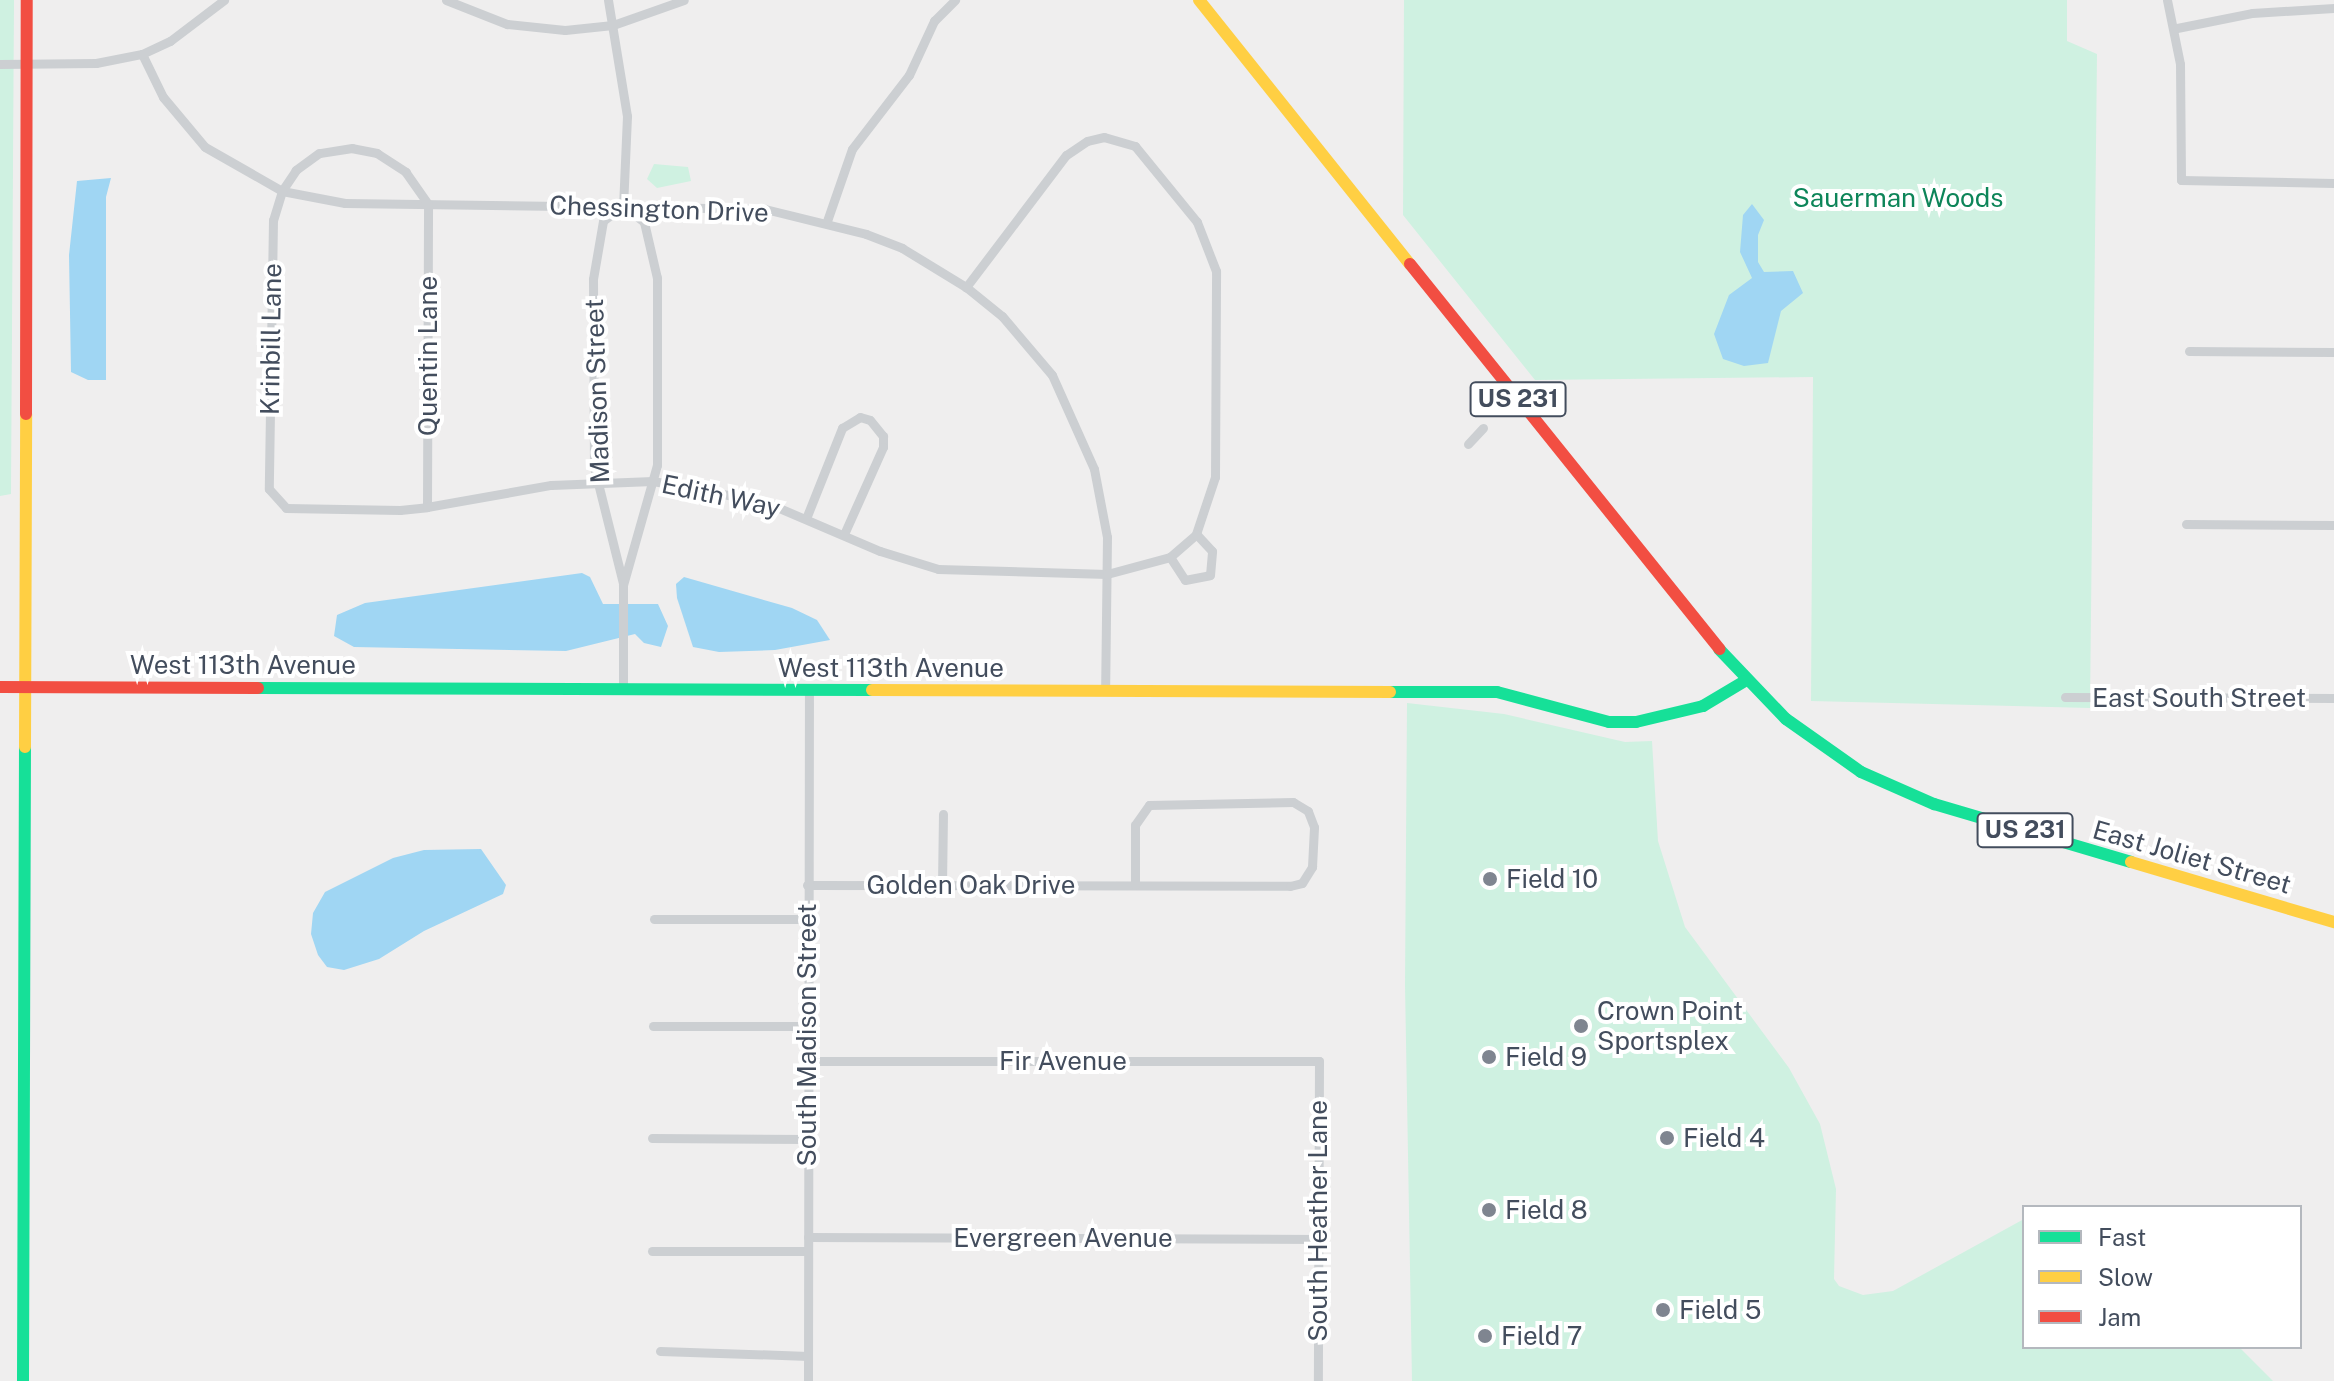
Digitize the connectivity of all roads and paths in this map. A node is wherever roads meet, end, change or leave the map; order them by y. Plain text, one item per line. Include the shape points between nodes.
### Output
1 (27, 0) edge
2 (224, 0) edge
3 (446, 0) edge
4 (608, 0) edge
5 (684, 0) edge
6 (955, 0) edge
7 (1199, 0) edge
8 (2167, 0) edge
9 (2334, 8) edge
10 (613, 25) junction
11 (2177, 28) junction
12 (142, 54) junction
13 (0, 64) edge
14 (26, 65) junction
15 (2334, 183) edge
16 (282, 191) junction
17 (428, 204) junction
18 (623, 206) junction
19 (827, 221) junction
20 (966, 287) junction
21 (2189, 351) dead end
22 (2334, 352) edge
23 (1483, 428) dead end
24 (1468, 444) dead end
25 (597, 481) junction
26 (653, 481) junction
27 (269, 489) joint
28 (427, 507) junction
29 (807, 516) junction
30 (2186, 524) dead end
31 (2334, 525) edge
32 (844, 534) junction
33 (1196, 534) junction
34 (1170, 557) junction
35 (1107, 574) junction
36 (623, 585) junction
37 (1745, 681) junction
38 (0, 687) edge
39 (23, 687) junction
40 (623, 688) junction
41 (809, 689) junction
42 (1105, 691) junction
43 (2065, 697) dead end
44 (2334, 698) edge
45 (943, 814) dead end
46 (807, 885) junction
47 (942, 885) junction
48 (1135, 885) junction
49 (654, 919) dead end
50 (807, 919) junction
51 (2334, 922) edge
52 (653, 1026) dead end
53 (807, 1026) junction
54 (807, 1061) junction
55 (1319, 1061) joint
56 (652, 1138) dead end
57 (808, 1139) junction
58 (808, 1237) junction
59 (1318, 1239) junction
60 (652, 1251) dead end
61 (808, 1251) junction
62 (660, 1351) dead end
63 (808, 1356) junction
64 (23, 1381) edge
65 (808, 1381) edge
66 (1318, 1381) edge

1 - 14 main road
2 - 12 street via 170,41
3 - 10 street via 507,24 565,30
4 - 10 street
5 - 10 street
6 - 19 street via 934,21 909,75 852,149
7 - 37 main road, US 231
8 - 11 street
9 - 11 street via 2252,13
10 - 18 street via 627,116
11 - 15 street via 2181,180
12 - 14 street via 96,63
12 - 16 street, Chessington Drive via 163,97 205,147
13 - 14 street
14 - 39 main road
16 - 17 street, Chessington Drive via 335,202
16 - 17 street via 296,170 319,153 352,148 395,164
16 - 27 street, Krinbill Lane via 273,220
17 - 18 street, Chessington Drive
17 - 28 street, Quentin Lane
18 - 19 street, Chessington Drive via 765,209
18 - 25 street, Madison Street via 603,221 593,279
18 - 26 street, Madison Street via 644,222 657,278
19 - 20 street, Chessington Drive via 902,248
20 - 33 street via 1076,146 1104,137 1121,140 1143,155 1197,222 1216,271 1215,477
20 - 35 street, Chessington Drive via 1029,345 1070,406 1103,504
21 - 22 street
23 - 24 street
25 - 26 street, Edith Way
25 - 28 street, Edith Way
25 - 36 street, Madison Street
26 - 29 street, Edith Way via 716,490
26 - 36 street, Madison Street
27 - 28 street, Edith Way via 279,503 296,509
29 - 32 street, Edith Way
29 - 32 street via 842,428 860,417 870,420 883,436 883,447
30 - 31 street
32 - 35 street, Edith Way via 938,569
33 - 34 street, Edith Way
33 - 34 street via 1212,551 1210,575 1185,580
34 - 35 street, Edith Way
35 - 42 street, Chessington Drive
36 - 40 street, Madison Street
37 - 42 main road, West 113th Avenue via 1703,706 1636,722 1609,722 1497,692
37 - 51 main road, East Joliet Street / US 231 via 1821,747 1861,772 1934,804
38 - 39 main road, West 113th Avenue
39 - 40 main road, West 113th Avenue
39 - 64 main road
40 - 41 main road, West 113th Avenue
41 - 42 main road, West 113th Avenue
41 - 46 street, South Madison Street
43 - 44 street, East South Street
45 - 47 street
46 - 47 street, Golden Oak Drive
46 - 50 street, South Madison Street
47 - 48 street, Golden Oak Drive
48 - 48 street, Golden Oak Drive via 1302,883 1312,867 1314,827 1308,811 1293,802 1149,805 1135,825
49 - 50 street
50 - 53 street, South Madison Street
52 - 53 street
53 - 54 street, South Madison Street
54 - 55 street, Fir Avenue
54 - 57 street, South Madison Street
55 - 59 street, South Heather Lane
56 - 57 street
57 - 58 street, South Madison Street
58 - 59 street, Evergreen Avenue
58 - 61 street, South Madison Street
59 - 66 street, South Heather Lane
60 - 61 street
61 - 63 street, South Madison Street
62 - 63 street
63 - 65 street, South Madison Street

